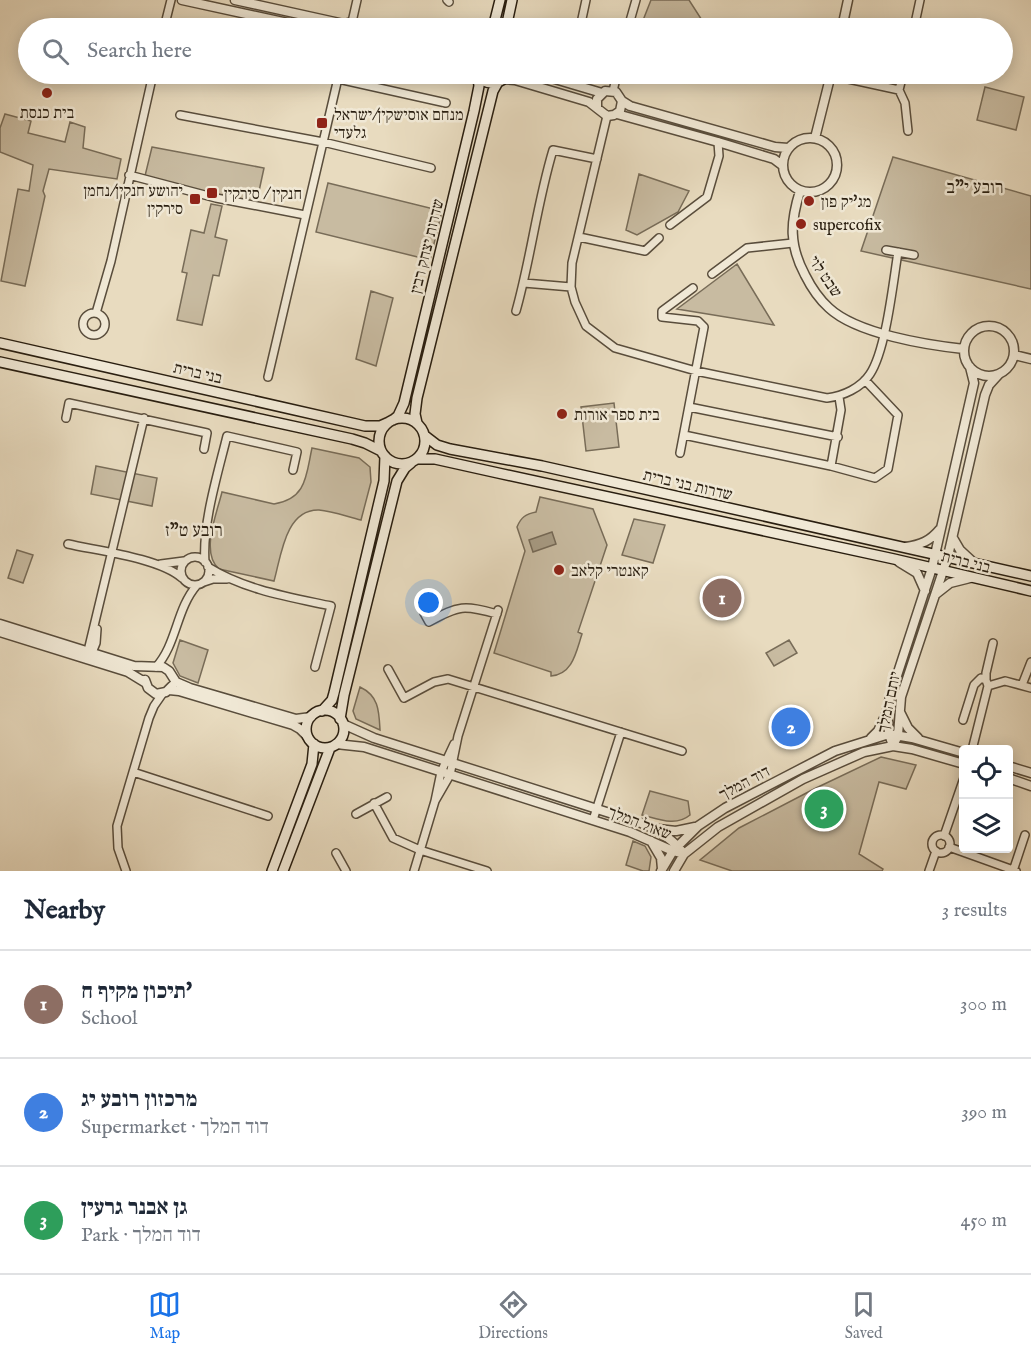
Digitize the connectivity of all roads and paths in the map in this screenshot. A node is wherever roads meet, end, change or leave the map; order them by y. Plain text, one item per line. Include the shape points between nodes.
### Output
1 (171, 0) edge
2 (182, 0) edge
3 (236, 0) edge
4 (357, 0) edge
5 (500, 0) edge
6 (512, 0) edge
7 (586, 0) edge
8 (636, 0) edge
9 (848, 0) edge
10 (920, 0) edge
11 (166, 18) edge
12 (265, 18) edge
13 (314, 18) edge
14 (354, 18) edge
15 (496, 18) edge
16 (508, 18) edge
17 (582, 18) edge
18 (631, 18) edge
19 (844, 18) edge
20 (916, 18) edge
21 (151, 84) edge
22 (336, 84) edge
23 (370, 84) edge
24 (479, 84) edge
25 (498, 84) edge
26 (528, 84) edge
27 (572, 84) edge
28 (615, 84) edge
29 (828, 84) edge
30 (873, 84) edge
31 (900, 84) edge
32 (899, 90) junction
33 (613, 91) junction
34 (602, 93) junction
35 (622, 100) junction
36 (446, 103) dead end
37 (597, 107) junction
38 (617, 114) junction
39 (180, 115) dead end
40 (607, 116) junction
41 (908, 131) dead end
42 (815, 138) junction
43 (323, 142) junction
44 (718, 142) junction
45 (730, 145) junction
46 (788, 148) junction
47 (719, 156) junction
48 (597, 159) junction
49 (782, 165) junction
50 (431, 168) dead end
51 (129, 175) junction
52 (800, 191) junction
53 (305, 215) junction
54 (670, 225) dead end
55 (579, 237) junction
56 (659, 238) dead end
57 (793, 243) junction
58 (886, 250) dead end
59 (898, 252) junction
60 (914, 255) dead end
61 (712, 274) dead end
62 (524, 283) junction
63 (571, 287) junction
64 (693, 288) dead end
65 (516, 311) dead end
66 (96, 313) dead end
67 (884, 333) junction
68 (0, 343) edge
69 (964, 349) junction
70 (1014, 355) junction
71 (1031, 359) edge
72 (0, 362) edge
73 (970, 367) junction
74 (696, 371) junction
75 (999, 374) junction
76 (268, 377) dead end
77 (865, 380) junction
78 (839, 397) junction
79 (688, 407) junction
80 (66, 418) dead end
81 (144, 418) junction
82 (391, 421) junction
83 (417, 423) junction
84 (424, 435) junction
85 (684, 435) junction
86 (838, 437) junction
87 (204, 449) dead end
88 (680, 453) dead end
89 (383, 454) junction
90 (414, 461) junction
91 (831, 466) junction
92 (293, 470) dead end
93 (942, 526) junction
94 (953, 538) junction
95 (205, 542) junction
96 (68, 544) dead end
97 (903, 547) junction
98 (112, 554) junction
99 (936, 554) junction
100 (948, 556) junction
101 (194, 557) junction
102 (894, 559) junction
103 (184, 561) junction
104 (976, 564) junction
105 (159, 565) junction
106 (207, 565) junction
107 (932, 568) junction
108 (943, 571) junction
109 (1031, 576) edge
110 (971, 578) junction
111 (183, 579) junction
112 (227, 579) junction
113 (200, 584) junction
114 (1031, 591) edge
115 (925, 592) junction
116 (936, 594) junction
117 (185, 601) junction
118 (424, 613) dead end
119 (0, 624) edge
120 (0, 632) edge
121 (993, 643) dead end
122 (168, 650) junction
123 (89, 655) junction
124 (1031, 662) edge
125 (155, 667) junction
126 (315, 668) dead end
127 (388, 669) dead end
128 (171, 674) junction
129 (987, 683) junction
130 (1022, 685) junction
131 (474, 686) junction
132 (148, 687) junction
133 (1031, 688) edge
134 (166, 692) junction
135 (899, 709) junction
136 (322, 711) junction
137 (887, 711) junction
138 (311, 717) junction
139 (149, 718) junction
140 (963, 720) dead end
141 (342, 722) junction
142 (621, 732) junction
143 (893, 734) junction
144 (871, 738) junction
145 (921, 740) junction
146 (311, 741) junction
147 (973, 745) edge
148 (333, 746) junction
149 (893, 746) junction
150 (682, 751) dead end
151 (959, 752) edge
152 (449, 762) junction
153 (959, 763) edge
154 (1013, 768) edge
155 (133, 772) junction
156 (445, 773) junction
157 (1031, 773) edge
158 (1013, 780) edge
159 (1031, 786) edge
160 (959, 790) edge
161 (387, 797) dead end
162 (374, 803) junction
163 (596, 809) junction
164 (356, 814) dead end
165 (268, 816) dead end
166 (593, 820) junction
167 (698, 826) junction
168 (654, 829) junction
169 (1025, 835) dead end
170 (944, 836) junction
171 (651, 840) junction
172 (949, 847) junction
173 (675, 848) junction
174 (420, 850) junction
175 (936, 852) junction
176 (336, 853) dead end
177 (684, 854) junction
178 (661, 870) edge
179 (126, 871) edge
180 (272, 871) edge
181 (283, 871) edge
182 (346, 871) edge
183 (414, 871) edge
184 (487, 871) edge
185 (674, 871) edge
186 (929, 871) edge
187 (1014, 871) edge

1 - 11 street
2 - 12 street
3 - 13 street
4 - 14 street
5 - 15 main road
6 - 16 main road
7 - 17 street
8 - 18 street
9 - 19 street
10 - 20 street
21 - 51 street
22 - 43 street
23 - 36 street
24 - 82 main road, שדרות יצחק רבין via 404,403
25 - 83 main road, שדרות יצחק רבין via 493,91 417,398
26 - 37 street
27 - 34 street
28 - 33 street
29 - 42 street
30 - 32 street
31 - 32 street
32 - 41 street via 905,103
33 - 34 street
33 - 35 street
34 - 37 street
35 - 38 street
35 - 46 street via 630,106
37 - 40 street
38 - 40 street
38 - 44 street
39 - 43 street
40 - 48 street
42 - 46 street via 800,139
42 - 52 street via 835,152 837,169 828,186 819,191
43 - 50 street
43 - 53 street
44 - 45 street
44 - 47 street
45 - 47 street
45 - 49 street
46 - 49 street
47 - 54 street via 707,196
48 - 55 street
48 - 62 street via 553,150
49 - 52 street via 788,182
51 - 53 street via 216,198
51 - 66 street
52 - 57 street, שבט לוי
53 - 76 street
55 - 56 street via 645,251
55 - 63 street
57 - 61 street via 747,248
57 - 67 street, שבט לוי via 810,285 830,309 844,319
58 - 59 street
59 - 60 street
59 - 67 street
62 - 63 street
62 - 65 street
63 - 74 street via 586,326 594,334 615,348
64 - 74 street via 662,312 662,317 698,321 704,327
67 - 69 street, שבט לוי
67 - 77 street via 882,346
68 - 82 main road, בני ברית via 365,426
69 - 70 street via 977,329 994,326 1010,336
69 - 73 street
70 - 71 street
70 - 75 street via 1006,370
72 - 89 main road, בני ברית via 352,439
73 - 75 street via 983,375
73 - 93 street, יותם המלך via 974,383
74 - 78 street via 827,398
74 - 79 street
75 - 94 street, יותם המלך via 985,395
77 - 78 street
77 - 91 street via 898,415 888,469 875,478
78 - 86 street via 842,410
79 - 85 street
79 - 86 street
80 - 81 street via 69,403
81 - 87 street via 207,433
81 - 98 street
82 - 83 main road via 406,418
82 - 89 main road via 380,435
83 - 84 main road
84 - 90 main road via 424,448
84 - 97 main road, שדרות בני ברית via 436,445 450,449
85 - 88 street
85 - 91 street
86 - 91 street
89 - 90 main road via 397,464
89 - 136 main road via 384,481 334,693
90 - 102 main road, שדרות בני ברית via 444,461
90 - 141 main road via 397,481 344,695
92 - 95 street via 297,452 227,436
93 - 97 street via 928,541
93 - 99 street, יותם המלך
94 - 100 street, יותם המלך
94 - 104 street
95 - 101 street
95 - 106 street
96 - 98 street
97 - 99 main road, שדרות בני ברית
98 - 105 street
98 - 123 street via 97,620 97,637
99 - 100 main road, שדרות בני ברית
99 - 107 street, יותם המלך
100 - 104 main road, בני ברית
100 - 108 street, יותם המלך
101 - 103 street
101 - 106 street
102 - 107 main road, בני ברית
102 - 115 street via 917,573
103 - 105 street
103 - 111 street
104 - 109 main road, בני ברית
105 - 111 street
106 - 112 street
106 - 113 street via 208,576
107 - 108 main road, בני ברית
107 - 115 street, יותם המלך
108 - 110 main road, בני ברית
108 - 116 street, יותם המלך
110 - 114 main road, בני ברית
110 - 116 street via 950,583
111 - 113 street via 189,584
111 - 117 street
112 - 113 street
112 - 126 street via 331,606
113 - 117 street
115 - 137 street, יותם המלך
116 - 135 street, יותם המלך
117 - 122 street
118 - 131 street via 429,622 460,608 498,612
119 - 123 street
120 - 123 street
121 - 129 street
122 - 125 street
122 - 128 street
123 - 125 street
123 - 132 street via 128,672
124 - 130 street
125 - 128 street via 163,667
125 - 132 street via 147,674
127 - 131 street via 404,698 442,679
128 - 134 street via 172,684
128 - 138 street via 190,688 286,716
129 - 130 street via 1005,681
129 - 140 street via 981,678 974,684
129 - 147 street
130 - 133 street
131 - 142 street
131 - 152 street
132 - 134 street via 156,694
132 - 139 street
134 - 139 street via 153,706
134 - 146 street via 180,692 293,725
135 - 143 street, יותם המלך
135 - 145 street via 908,728
136 - 138 main road
136 - 141 main road via 333,712
137 - 143 street, יותם המלך
137 - 144 street
138 - 146 main road via 307,727
139 - 155 street
141 - 148 main road via 343,735
141 - 152 street, שאול המלך via 374,738
142 - 150 street
142 - 163 street
143 - 144 street, דוד המלך
143 - 145 street, דוד המלך
143 - 149 street, יותם המלך
144 - 167 street, דוד המלך via 835,751
145 - 151 street, דוד המלך
146 - 148 main road via 324,748
146 - 180 main road via 312,764
148 - 156 street, שאול המלך via 364,747
148 - 181 main road
149 - 153 street, דוד המלך
149 - 177 street, דוד המלך via 864,752 803,779 718,827
152 - 156 street
152 - 163 street, שאול המלך
154 - 157 street
155 - 165 street
155 - 179 street via 116,834
156 - 166 street, שאול המלך
156 - 174 street
158 - 159 street
160 - 170 street
161 - 162 street
162 - 164 street
162 - 174 street via 393,838
163 - 166 street
163 - 168 street, שאול המלך
166 - 171 street, שאול המלך
167 - 168 street via 676,831
167 - 173 street, דוד המלך
168 - 173 street, שאול המלך
169 - 187 street
170 - 172 street
170 - 175 street via 934,838
171 - 173 street, שאול המלך
171 - 178 street via 661,858
172 - 175 street via 943,853
172 - 187 street
173 - 177 street, שאול המלך
173 - 178 street, דוד המלך
174 - 183 street
174 - 184 street
175 - 186 street
176 - 182 street
177 - 185 street, דוד המלך

